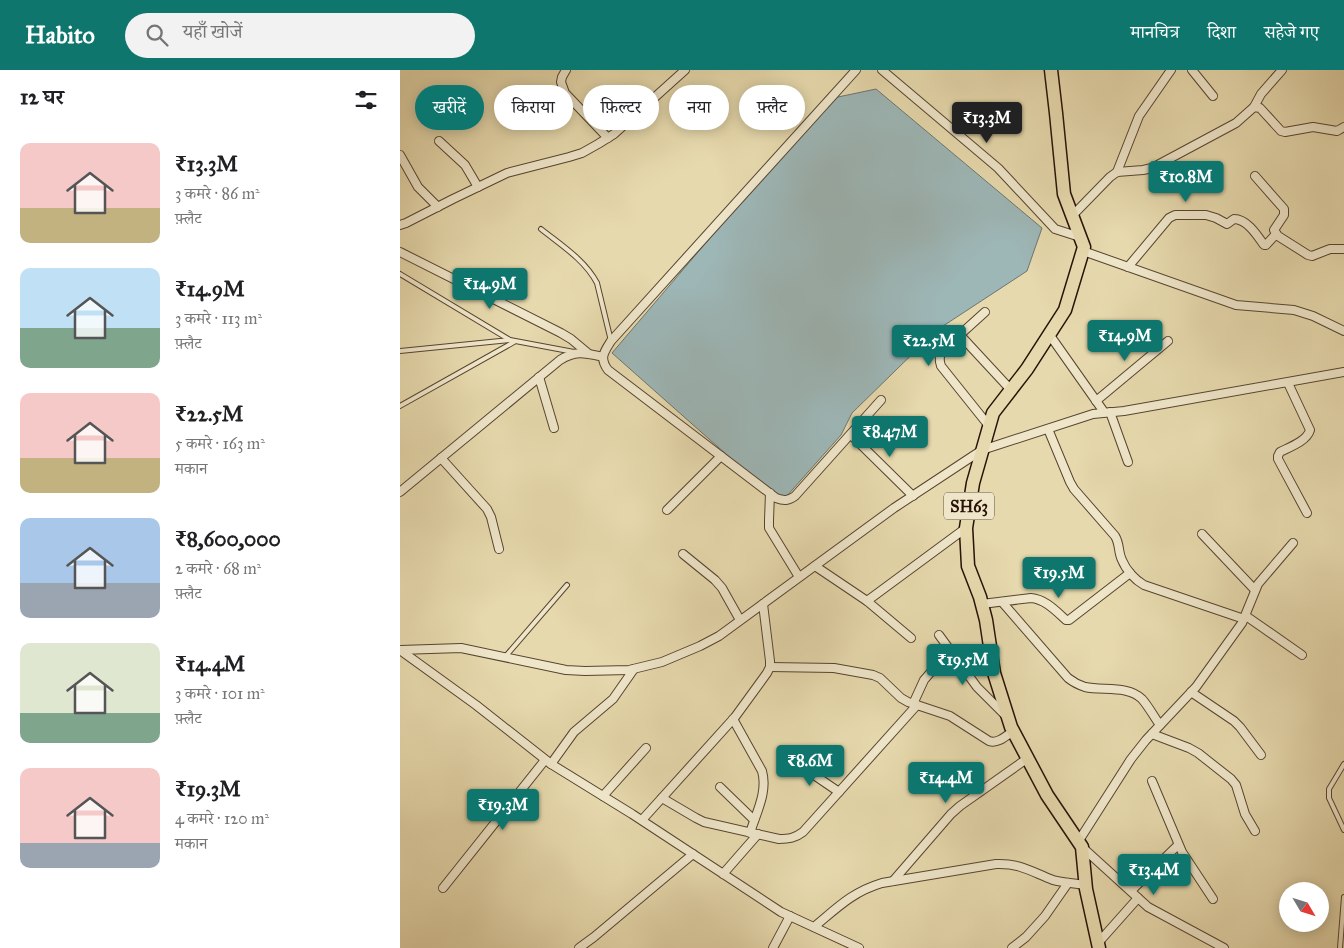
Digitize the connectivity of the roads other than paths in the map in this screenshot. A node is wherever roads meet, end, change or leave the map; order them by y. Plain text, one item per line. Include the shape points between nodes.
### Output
1 (566, 70) edge
2 (685, 70) edge
3 (856, 70) edge
4 (882, 70) edge
5 (1051, 70) edge
6 (1171, 70) edge
7 (1192, 70) edge
8 (1282, 70) edge
9 (1214, 96) dead end
10 (1254, 107) junction
11 (1344, 127) edge
12 (608, 138) junction
13 (439, 141) dead end
14 (400, 155) edge
15 (1117, 172) junction
16 (1255, 176) dead end
17 (478, 187) junction
18 (438, 207) junction
19 (1072, 216) junction
20 (400, 225) edge
21 (541, 230) dead end
22 (1276, 234) junction
23 (1080, 237) junction
24 (1344, 250) edge
25 (1083, 251) junction
26 (400, 252) edge
27 (1128, 267) junction
28 (400, 274) edge
29 (985, 312) dead end
30 (1344, 331) edge
31 (1049, 334) junction
32 (960, 335) junction
33 (512, 341) junction
34 (611, 341) junction
35 (1168, 341) dead end
36 (400, 352) edge
37 (585, 353) junction
38 (602, 357) junction
39 (1344, 372) edge
40 (539, 377) junction
41 (1288, 383) junction
42 (1010, 390) junction
43 (881, 400) dead end
44 (1096, 401) junction
45 (400, 406) edge
46 (1107, 412) junction
47 (989, 426) junction
48 (554, 428) dead end
49 (1048, 429) junction
50 (851, 435) junction
51 (982, 450) junction
52 (721, 456) junction
53 (441, 458) junction
54 (1128, 462) dead end
55 (400, 492) edge
56 (770, 493) junction
57 (913, 496) junction
58 (667, 510) dead end
59 (1307, 513) dead end
60 (966, 528) junction
61 (1202, 534) dead end
62 (1293, 543) dead end
63 (500, 549) dead end
64 (683, 554) dead end
65 (816, 566) junction
66 (1130, 572) junction
67 (799, 578) junction
68 (567, 585) dead end
69 (1255, 590) junction
70 (867, 601) junction
71 (1002, 602) junction
72 (763, 604) junction
73 (982, 604) junction
74 (1245, 617) junction
75 (740, 620) junction
76 (939, 635) dead end
77 (912, 638) dead end
78 (400, 650) edge
79 (950, 650) junction
80 (1302, 654) dead end
81 (505, 657) junction
82 (770, 668) junction
83 (634, 669) junction
84 (1191, 692) junction
85 (915, 705) junction
86 (1008, 718) junction
87 (733, 719) junction
88 (1160, 725) junction
89 (1013, 731) junction
90 (1152, 734) junction
91 (646, 748) dead end
92 (1261, 755) dead end
93 (1028, 758) junction
94 (548, 762) junction
95 (795, 762) dead end
96 (1344, 764) edge
97 (1152, 781) dead end
98 (720, 787) dead end
99 (839, 792) junction
100 (603, 796) junction
101 (662, 798) junction
102 (642, 820) junction
103 (754, 820) junction
104 (1344, 830) edge
105 (1255, 831) dead end
106 (754, 834) junction
107 (1080, 845) junction
108 (1178, 846) junction
109 (693, 854) junction
110 (723, 874) junction
111 (893, 881) junction
112 (1068, 882) junction
113 (1085, 885) junction
114 (443, 888) dead end
115 (1131, 891) junction
116 (1344, 897) edge
117 (1138, 898) junction
118 (1213, 899) dead end
119 (790, 916) junction
120 (814, 927) junction
121 (1098, 946) edge
122 (579, 948) edge
123 (773, 948) edge
124 (859, 948) edge
125 (1012, 948) edge
126 (1224, 948) edge
127 (1340, 948) edge

1 - 12 street via 561,82 565,93
2 - 12 street
3 - 34 street
4 - 23 street via 998,168 1055,230
5 - 19 main road, SH63 via 1064,194
6 - 15 street via 1139,116
7 - 9 street
8 - 10 street
10 - 11 street via 1260,108 1285,132 1313,127 1337,131
10 - 15 street via 1236,123 1152,168
12 - 17 street via 582,152 507,174
13 - 17 street via 465,164
14 - 18 street via 418,187
15 - 19 street
16 - 22 street via 1284,209 1284,215 1274,230
17 - 18 street
18 - 20 street
19 - 23 main road, SH63
21 - 34 lane via 586,266 592,275 597,283
22 - 24 street via 1312,256 1330,249
22 - 27 street via 1264,245 1240,219 1234,218 1227,224 1210,216 1175,215
23 - 25 main road, SH63
25 - 27 street
25 - 31 main road, SH63 via 1065,310
26 - 37 street via 561,333
27 - 30 street via 1236,305 1294,310
28 - 33 lane
29 - 32 street
31 - 42 main road, SH63
31 - 44 street
32 - 42 street
32 - 47 street via 943,350 939,361
33 - 36 lane
33 - 37 lane
33 - 45 lane
34 - 38 street
35 - 44 street
37 - 38 street
37 - 40 street via 568,355
38 - 52 street via 608,370
39 - 41 street
40 - 48 street
40 - 53 street
41 - 46 street
41 - 59 street via 1310,433 1280,452 1278,459
42 - 47 main road, SH63 via 993,413
43 - 50 street
44 - 46 street
46 - 49 street
46 - 54 street
47 - 51 main road, SH63
49 - 51 street
49 - 66 street via 1070,482 1115,536 1122,562
50 - 56 street via 789,500 782,501
50 - 57 street
51 - 57 street
51 - 60 main road, SH63
52 - 56 street
52 - 58 street
53 - 55 street
53 - 63 street via 487,509
56 - 67 street via 768,520 772,534
57 - 65 street
60 - 70 street
60 - 73 main road, SH63 via 968,566
61 - 69 street
62 - 69 street
64 - 75 street via 722,588
65 - 67 street
65 - 70 street
66 - 71 street via 1069,620 1038,599
66 - 74 street via 1144,585
67 - 72 street
68 - 81 lane
69 - 74 street
70 - 77 street
71 - 73 street
71 - 88 street via 1068,678 1085,687 1135,694
72 - 75 street
72 - 82 street
73 - 86 main road, SH63 via 994,673
74 - 80 street
74 - 84 street
75 - 83 street via 700,646 662,662
76 - 79 street
78 - 81 street via 461,648
78 - 94 street
79 - 85 street via 924,680
79 - 86 street via 978,687
81 - 83 street via 576,671
82 - 85 street via 834,668 873,675
82 - 87 street
83 - 94 street via 613,699 574,732
84 - 88 street
84 - 92 street via 1234,720
85 - 89 street via 950,716 994,742
85 - 99 street
86 - 89 main road, SH63
87 - 101 street
87 - 103 street via 764,780
88 - 90 street
89 - 93 main road, SH63
90 - 105 street via 1198,753 1231,779
90 - 107 street via 1131,759
91 - 100 street
93 - 107 main road, SH63
93 - 111 street via 951,814
94 - 100 street
94 - 114 street
95 - 99 street
96 - 104 lane via 1330,789 1329,798
97 - 108 street
98 - 103 street
99 - 106 street via 796,837 779,839
100 - 102 street
101 - 102 street
101 - 106 street via 704,822
102 - 109 street
103 - 106 street
106 - 110 street
107 - 113 main road, SH63
107 - 115 street
108 - 115 street
108 - 118 street
109 - 110 street
109 - 122 street
110 - 119 street
111 - 112 street via 1008,863 1053,880
111 - 120 street via 861,890
112 - 113 street
112 - 125 street via 1045,916
113 - 121 main road, SH63
115 - 117 street
116 - 127 lane
117 - 121 street
117 - 126 street via 1155,911
119 - 120 street
119 - 123 street
120 - 124 street

